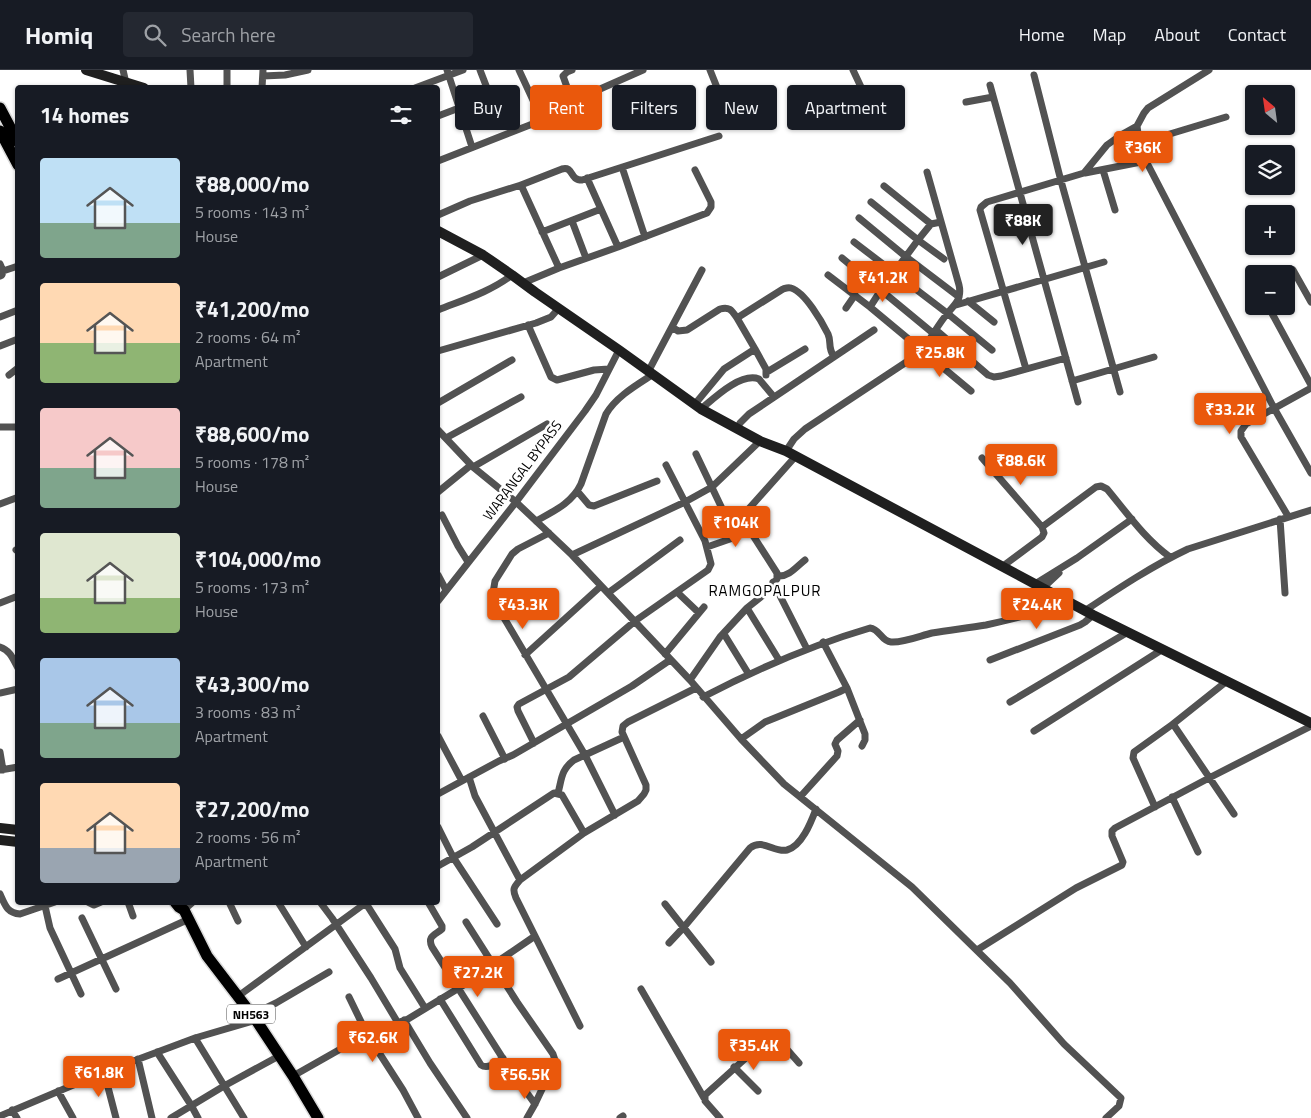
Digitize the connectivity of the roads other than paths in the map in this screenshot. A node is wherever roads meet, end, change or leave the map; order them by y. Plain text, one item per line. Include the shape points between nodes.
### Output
1 (86, 70) edge
2 (123, 70) edge
3 (190, 70) edge
4 (228, 70) edge
5 (308, 70) edge
6 (463, 70) edge
7 (480, 70) edge
8 (519, 70) edge
9 (572, 70) edge
10 (644, 70) edge
11 (710, 70) edge
12 (854, 70) edge
13 (1209, 70) edge
14 (263, 73) edge
15 (448, 73) edge
16 (1034, 75) dead end
17 (119, 83) edge
18 (191, 85) edge
19 (227, 85) edge
20 (422, 85) edge
21 (486, 85) edge
22 (566, 85) edge
23 (716, 85) edge
24 (860, 85) edge
25 (990, 85) dead end
26 (602, 89) edge
27 (455, 95) edge
28 (530, 95) edge
29 (994, 97) junction
30 (966, 102) dead end
31 (0, 108) edge
32 (455, 110) edge
33 (440, 115) edge
34 (1226, 117) dead end
35 (530, 125) edge
36 (1137, 126) junction
37 (466, 130) edge
38 (0, 131) edge
39 (15, 136) edge
40 (719, 136) dead end
41 (1140, 143) junction
42 (472, 147) junction
43 (15, 159) edge
44 (440, 160) edge
45 (1146, 161) junction
46 (622, 167) junction
47 (695, 170) dead end
48 (1103, 170) junction
49 (927, 172) dead end
50 (1084, 174) junction
51 (587, 178) junction
52 (1061, 180) junction
53 (521, 185) junction
54 (884, 186) dead end
55 (1020, 193) junction
56 (871, 202) dead end
57 (601, 209) junction
58 (1115, 210) dead end
59 (440, 214) edge
60 (859, 218) dead end
61 (572, 221) junction
62 (941, 222) junction
63 (931, 224) junction
64 (440, 232) edge
65 (542, 232) junction
66 (448, 236) junction
67 (645, 237) junction
68 (440, 240) edge
69 (918, 240) junction
70 (854, 242) dead end
71 (618, 247) junction
72 (483, 255) junction
73 (905, 256) junction
74 (586, 258) junction
75 (842, 258) dead end
76 (944, 259) dead end
77 (1104, 262) dead end
78 (15, 267) edge
79 (1085, 267) junction
80 (559, 268) junction
81 (1, 270) edge
82 (702, 270) dead end
83 (893, 273) junction
84 (1295, 274) edge
85 (512, 275) junction
86 (828, 275) dead end
87 (440, 276) edge
88 (1044, 279) junction
89 (523, 283) junction
90 (880, 290) junction
91 (1003, 292) junction
92 (855, 295) junction
93 (959, 297) junction
94 (968, 301) junction
95 (1311, 302) edge
96 (956, 305) junction
97 (870, 307) junction
98 (559, 308) junction
99 (846, 308) dead end
100 (440, 309) edge
101 (15, 311) edge
102 (947, 313) junction
103 (1273, 315) edge
104 (0, 317) edge
105 (737, 318) junction
106 (994, 322) dead end
107 (528, 326) junction
108 (672, 328) junction
109 (874, 330) dead end
110 (935, 332) junction
111 (15, 340) edge
112 (1, 343) edge
113 (805, 349) dead end
114 (440, 350) edge
115 (619, 350) junction
116 (755, 350) junction
117 (922, 350) junction
118 (992, 350) dead end
119 (834, 357) junction
120 (1154, 357) dead end
121 (1066, 358) junction
122 (512, 360) dead end
123 (1114, 368) junction
124 (609, 369) junction
125 (1026, 369) junction
126 (15, 370) edge
127 (767, 372) junction
128 (650, 373) junction
129 (9, 375) dead end
130 (1072, 381) junction
131 (762, 382) junction
132 (1311, 386) edge
133 (971, 391) dead end
134 (1120, 392) dead end
135 (521, 397) dead end
136 (774, 397) junction
137 (440, 402) edge
138 (1078, 402) dead end
139 (698, 407) junction
140 (1274, 408) junction
141 (546, 424) dead end
142 (0, 427) edge
143 (15, 427) edge
144 (736, 428) junction
145 (440, 432) edge
146 (446, 438) junction
147 (760, 441) junction
148 (696, 454) dead end
149 (790, 454) junction
150 (982, 458) dead end
151 (666, 465) dead end
152 (472, 466) junction
153 (1311, 473) edge
154 (657, 481) dead end
155 (712, 487) junction
156 (440, 490) edge
157 (578, 492) junction
158 (15, 498) edge
159 (516, 502) junction
160 (685, 502) junction
161 (0, 504) edge
162 (1311, 510) edge
163 (442, 515) dead end
164 (1288, 516) junction
165 (1132, 519) junction
166 (1280, 519) junction
167 (536, 521) junction
168 (728, 521) dead end
169 (745, 521) junction
170 (1042, 528) junction
171 (549, 533) junction
172 (680, 540) dead end
173 (707, 547) junction
174 (572, 555) junction
175 (1170, 557) junction
176 (805, 560) dead end
177 (468, 562) junction
178 (1002, 566) junction
179 (1059, 573) dead end
180 (778, 576) junction
181 (440, 579) edge
182 (773, 582) junction
183 (601, 586) junction
184 (1039, 586) junction
185 (446, 590) junction
186 (677, 592) junction
187 (1285, 593) dead end
188 (608, 594) junction
189 (15, 597) edge
190 (440, 598) edge
191 (1066, 600) junction
192 (0, 603) edge
193 (746, 608) junction
194 (1090, 612) junction
195 (635, 621) junction
196 (1128, 632) junction
197 (724, 634) junction
198 (823, 642) junction
199 (0, 647) edge
200 (807, 649) junction
201 (1163, 649) junction
202 (665, 654) junction
203 (525, 655) junction
204 (670, 660) junction
205 (779, 660) junction
206 (990, 660) dead end
207 (15, 663) edge
208 (748, 673) junction
209 (690, 680) junction
210 (1227, 680) junction
211 (696, 688) junction
212 (847, 688) junction
213 (15, 690) edge
214 (546, 690) junction
215 (0, 693) edge
216 (703, 696) junction
217 (1010, 702) dead end
218 (483, 716) dead end
219 (860, 720) junction
220 (566, 724) junction
221 (1173, 724) junction
222 (1311, 724) edge
223 (1034, 731) dead end
224 (624, 736) junction
225 (440, 739) edge
226 (741, 739) junction
227 (534, 743) junction
228 (862, 746) dead end
229 (0, 752) edge
230 (585, 755) junction
231 (505, 758) junction
232 (15, 768) edge
233 (2, 770) edge
234 (1209, 778) junction
235 (466, 779) junction
236 (440, 793) edge
237 (558, 793) junction
238 (800, 797) junction
239 (1172, 798) junction
240 (1155, 807) junction
241 (816, 809) junction
242 (1234, 814) dead end
243 (615, 815) junction
244 (0, 828) edge
245 (15, 830) edge
246 (440, 831) edge
247 (495, 832) junction
248 (584, 834) junction
249 (0, 840) edge
250 (15, 842) edge
251 (1198, 852) dead end
252 (453, 857) junction
253 (440, 865) edge
254 (520, 880) junction
255 (0, 894) edge
256 (665, 904) dead end
257 (129, 905) edge
258 (230, 905) edge
259 (280, 905) edge
260 (322, 905) edge
261 (363, 905) edge
262 (367, 905) edge
263 (430, 905) edge
264 (45, 906) joint
265 (188, 909) edge
266 (133, 916) dead end
267 (82, 918) dead end
268 (238, 921) dead end
269 (466, 922) dead end
270 (497, 924) dead end
271 (337, 926) junction
272 (684, 928) junction
273 (535, 936) junction
274 (669, 943) dead end
275 (306, 947) junction
276 (977, 950) junction
277 (102, 959) junction
278 (711, 962) dead end
279 (493, 965) junction
280 (328, 972) dead end
281 (72, 973) junction
282 (58, 979) dead end
283 (459, 988) junction
284 (116, 989) dead end
285 (641, 989) dead end
286 (81, 994) dead end
287 (237, 996) junction
288 (349, 997) dead end
289 (440, 999) junction
290 (425, 1008) junction
291 (253, 1018) junction
292 (401, 1022) junction
293 (580, 1026) dead end
294 (367, 1034) junction
295 (195, 1038) junction
296 (156, 1052) junction
297 (279, 1056) junction
298 (503, 1058) junction
299 (138, 1060) junction
300 (799, 1063) dead end
301 (734, 1067) junction
302 (104, 1072) junction
303 (293, 1076) junction
304 (224, 1086) junction
305 (58, 1091) junction
306 (758, 1091) dead end
307 (704, 1098) junction
308 (535, 1104) junction
309 (191, 1105) junction
310 (12, 1110) junction
311 (0, 1116) edge
312 (17, 1118) edge
313 (73, 1118) edge
314 (116, 1118) edge
315 (152, 1118) edge
316 (171, 1118) edge
317 (198, 1118) edge
318 (244, 1118) edge
319 (318, 1118) edge
320 (418, 1118) edge
321 (467, 1118) edge
322 (527, 1118) edge
323 (720, 1118) edge
324 (1106, 1118) edge

1 - 17 main road
2 - 17 street
3 - 18 street
4 - 19 street
5 - 14 street
6 - 15 street
7 - 21 street
8 - 28 street
9 - 22 street via 563,76
10 - 26 street
11 - 23 street
12 - 24 street
13 - 36 street via 1148,108
15 - 20 street
15 - 27 street
16 - 52 street
25 - 29 street
29 - 30 street
29 - 55 street
31 - 39 highway
32 - 33 street
34 - 41 street
35 - 42 street
36 - 41 street
36 - 50 street via 1107,145
37 - 42 street
38 - 43 highway
40 - 46 street
41 - 45 street
42 - 44 street
45 - 48 street
45 - 140 street
46 - 51 street
46 - 67 street
47 - 67 street via 711,202 709,210
48 - 50 street
48 - 58 street
49 - 62 street
50 - 52 street
51 - 53 street via 578,180 566,168
51 - 57 street
52 - 55 street
52 - 79 street
53 - 59 street
53 - 65 street
54 - 63 street
55 - 88 street
55 - 91 street via 987,202 980,210
56 - 69 street
57 - 61 street
57 - 71 street
60 - 73 street
61 - 65 street
61 - 74 street
62 - 63 street
62 - 93 street via 959,285
63 - 69 street
64 - 66 main road
65 - 80 street
66 - 68 street
66 - 72 main road
67 - 71 street
69 - 73 street
69 - 76 street
70 - 83 street
71 - 74 street
72 - 85 main road
72 - 87 street
73 - 83 street
73 - 93 street
74 - 80 street
75 - 90 street
77 - 79 street
78 - 81 street
79 - 88 street
79 - 123 street
80 - 89 street
82 - 108 street
83 - 90 street
83 - 102 street
84 - 95 street
85 - 89 main road
85 - 100 street via 490,290
86 - 92 street
88 - 91 street
88 - 121 street
89 - 98 main road
90 - 97 street
90 - 110 street
91 - 94 street
91 - 125 street
92 - 97 street
92 - 99 street
93 - 96 street
94 - 96 street
94 - 106 street
96 - 102 street
97 - 117 street
98 - 107 street via 550,317
98 - 115 main road
101 - 104 street
102 - 110 street
102 - 118 street
103 - 132 street
105 - 108 street via 731,309 724,307 687,330
105 - 116 street
105 - 119 street via 783,289 791,288 808,300 829,336 830,351
107 - 114 street
107 - 124 street via 554,379
108 - 128 street
109 - 119 street
110 - 117 street
110 - 125 street via 988,375 1001,376
111 - 112 street
113 - 127 street
115 - 124 street, WARANGAL BYPASS
115 - 128 main road
116 - 127 street
116 - 139 street via 724,369
117 - 133 street
117 - 149 street via 805,429 794,439
119 - 136 street
120 - 123 street
121 - 125 street
121 - 130 street
122 - 137 street
123 - 130 street
123 - 134 street
124 - 159 street, WARANGAL BYPASS via 585,411
126 - 129 street
127 - 131 street
128 - 139 main road
128 - 157 street via 610,406
130 - 138 street
131 - 136 street
131 - 139 street via 751,378 731,385
132 - 140 street
135 - 146 street
136 - 144 street via 744,418
139 - 144 main road
140 - 153 street
140 - 164 street via 1246,424 1241,437
141 - 152 street
142 - 143 street
144 - 147 main road
145 - 146 street
146 - 152 street
147 - 149 main road
147 - 155 street
148 - 155 street
149 - 169 street via 745,513
149 - 178 main road
150 - 170 street
151 - 160 street
152 - 156 street
152 - 159 street
154 - 157 street via 594,506
155 - 160 street
155 - 168 street
157 - 167 street via 568,502
158 - 161 street
159 - 167 street
159 - 177 street, WARANGAL BYPASS
160 - 173 street
160 - 174 street
162 - 164 street
163 - 177 street
164 - 166 street
165 - 170 street via 1101,486
165 - 175 street via 1156,547
165 - 184 street
166 - 175 street
166 - 187 street
167 - 171 street
169 - 173 street via 730,539
169 - 180 street
170 - 178 street via 1042,537
171 - 174 street
171 - 203 street via 512,554 494,587 494,600
172 - 188 street
173 - 186 street via 710,567
174 - 183 street
175 - 194 street via 1112,593
176 - 180 street via 787,574
177 - 185 street, WARANGAL BYPASS
178 - 184 main road
179 - 184 street
180 - 182 street
181 - 185 street
182 - 193 street
182 - 200 street
183 - 188 street
183 - 203 street
184 - 191 main road
185 - 190 street, WARANGAL BYPASS
186 - 195 street
186 - 202 street via 701,610
188 - 195 street
189 - 192 street
191 - 194 main road
191 - 198 street via 1056,607 1019,618 897,642 886,641 878,631 870,628
193 - 197 street
193 - 205 street
194 - 196 main road
194 - 206 street via 1080,625
195 - 202 street
195 - 214 street via 575,673
196 - 201 main road
196 - 217 street
197 - 208 street
197 - 209 street
198 - 200 street
198 - 212 street
199 - 207 street via 9,652
200 - 205 street
201 - 210 main road
201 - 223 street
202 - 204 street
203 - 214 street
204 - 209 street
204 - 220 street
205 - 208 street
208 - 216 street
209 - 211 street
210 - 221 street
210 - 222 main road
211 - 216 street
211 - 224 street via 628,722 622,729
212 - 219 street
212 - 226 street via 765,722
213 - 215 street
214 - 220 street
214 - 227 street via 517,707
216 - 226 street
218 - 231 street
219 - 228 street via 866,738
219 - 238 street via 837,740 837,756
220 - 227 street
220 - 230 street
221 - 234 street
221 - 240 street via 1133,754
222 - 234 street
224 - 230 street
224 - 243 street via 646,790 638,801
225 - 235 street
226 - 238 street
227 - 231 street
229 - 233 street
230 - 237 street via 564,770
230 - 243 street
231 - 235 street
232 - 233 street
234 - 239 street
234 - 242 street
235 - 236 street
235 - 247 street
237 - 247 street
237 - 248 street
238 - 241 street
239 - 240 street
239 - 251 street
240 - 276 street via 1112,831 1122,866 1064,895
241 - 272 street via 802,838 786,850 754,844
241 - 276 street via 912,886
243 - 248 street
244 - 245 main road
246 - 252 street
247 - 252 street
247 - 254 street
248 - 254 street
249 - 250 main road
252 - 253 street
252 - 270 street
254 - 273 street via 513,892
255 - 264 street via 9,912 15,914
256 - 272 street
257 - 266 street
258 - 268 street
259 - 275 street
260 - 271 street
261 - 271 street
262 - 290 street via 395,949 400,968
263 - 283 street via 442,926 431,938 431,943
264 - 281 street via 50,928
265 - 277 street
265 - 287 highway, NH563 via 207,956
267 - 277 street
269 - 279 street
271 - 275 street
271 - 292 street
272 - 274 street
272 - 278 street
273 - 279 street
273 - 293 street
275 - 287 street
276 - 324 street via 1064,1044 1120,1098 1118,1106
277 - 281 street
277 - 284 street
279 - 283 street
279 - 308 street via 553,1054 553,1066
280 - 291 street
281 - 282 street
281 - 286 street
283 - 289 street
283 - 298 street
285 - 307 street
287 - 291 highway, NH563
288 - 294 street
289 - 290 street
289 - 298 street via 484,1067
290 - 292 street
291 - 295 street
291 - 297 highway, NH563
292 - 294 street
292 - 321 street
294 - 303 street
294 - 320 street
295 - 296 street
295 - 304 street
296 - 299 street
296 - 309 street
297 - 303 highway, NH563
297 - 304 street
298 - 308 street
299 - 302 street
299 - 315 street
300 - 301 street via 772,1036
301 - 306 street
301 - 307 street
302 - 305 street
302 - 314 street
303 - 319 highway, NH563
304 - 309 street
304 - 318 street
305 - 310 street
305 - 313 street
307 - 323 street
308 - 322 street
309 - 316 street
309 - 317 street
310 - 311 street
310 - 312 street

